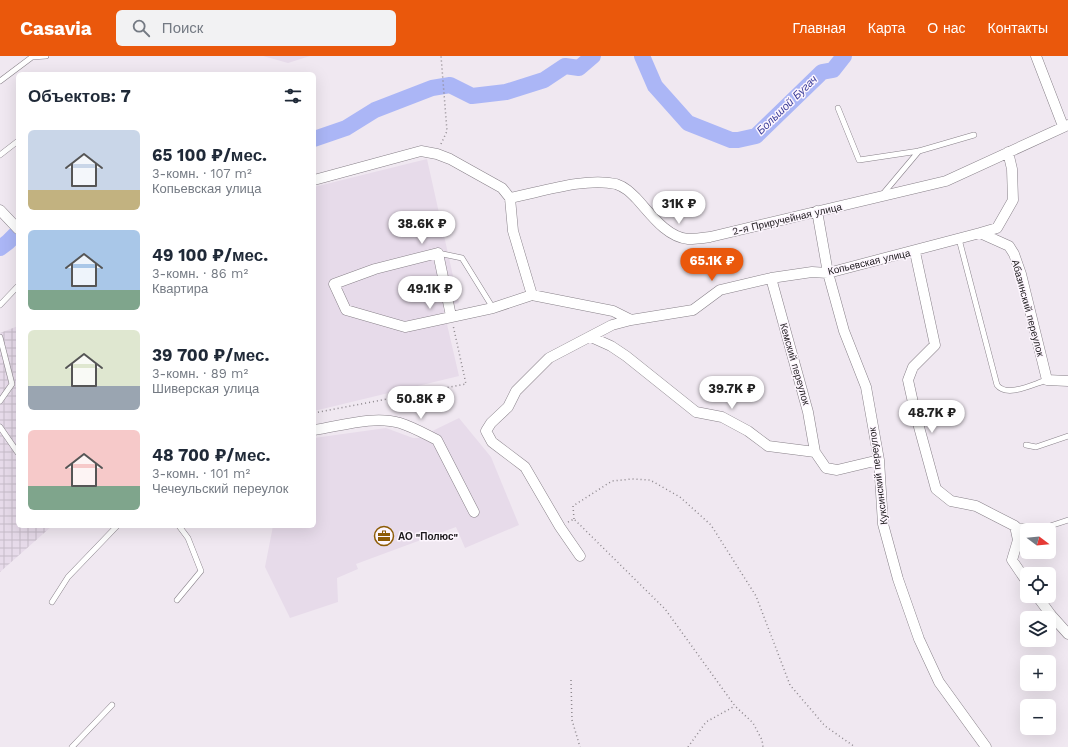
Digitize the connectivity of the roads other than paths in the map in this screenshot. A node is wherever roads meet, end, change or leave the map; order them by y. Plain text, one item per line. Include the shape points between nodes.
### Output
1 (46, 56) edge
2 (1036, 56) edge
3 (31, 57) edge
4 (0, 81) edge
5 (838, 108) dead end
6 (1066, 125) edge
7 (974, 135) dead end
8 (16, 143) edge
9 (919, 151) junction
10 (1008, 152) junction
11 (0, 155) edge
12 (316, 179) edge
13 (880, 197) junction
14 (510, 198) junction
15 (0, 210) edge
16 (817, 211) junction
17 (16, 227) edge
18 (980, 233) junction
19 (959, 239) junction
20 (915, 252) junction
21 (438, 253) junction
22 (828, 273) junction
23 (771, 278) junction
24 (16, 290) edge
25 (532, 295) junction
26 (0, 305) edge
27 (493, 308) junction
28 (451, 316) junction
29 (631, 320) junction
30 (592, 337) junction
31 (0, 338) edge
32 (1047, 380) junction
33 (1068, 380) edge
34 (0, 402) edge
35 (0, 427) edge
36 (316, 430) edge
37 (1068, 436) edge
38 (1026, 445) dead end
39 (16, 451) edge
40 (815, 452) junction
41 (879, 460) junction
42 (474, 512) dead end
43 (1068, 520) edge
44 (1015, 526) junction
45 (115, 528) edge
46 (180, 528) edge
47 (580, 556) dead end
48 (1020, 572) edge
49 (178, 600) dead end
50 (52, 602) dead end
51 (1042, 603) edge
52 (1068, 634) edge
53 (112, 705) dead end
54 (72, 747) edge
55 (986, 747) edge

1 - 3 lane
2 - 6 street
3 - 4 lane
5 - 9 lane via 859,160
6 - 10 street, 2-я Приручейная улица
7 - 9 lane
8 - 11 lane
9 - 13 lane
10 - 13 street, 2-я Приручейная улица via 946,181
10 - 18 street via 1012,170 1012,200 997,228
12 - 14 street via 421,151 450,159 502,188
13 - 16 street, 2-я Приручейная улица
14 - 16 street, 2-я Приручейная улица via 581,184 616,184 626,189 674,235 688,239 710,237
14 - 25 street via 514,230
15 - 17 street
16 - 22 street, Куксинский переулок
18 - 19 street, Копьевская улица
18 - 32 street, Абазинский переулок via 1009,246 1014,254
19 - 20 street, Копьевская улица
19 - 32 lane via 1000,390 1007,392
20 - 22 street, Копьевская улица
20 - 44 street via 935,345 913,367 908,380 936,490 951,501 976,506
21 - 27 lane via 462,258
21 - 28 street
21 - 28 street via 374,269 334,284 346,310 384,322 405,327
22 - 23 street, Копьевская улица via 812,272
22 - 41 street, Куксинский переулок via 844,330 866,387
23 - 29 street, Копьевская улица via 720,290 693,310
23 - 40 street, Кемский переулок via 808,412
24 - 26 lane
25 - 27 street
25 - 29 street via 613,311
27 - 28 street
29 - 30 street, Копьевская улица via 612,325
30 - 40 street via 626,356 696,412 722,417 748,431 768,446
30 - 47 street, Копьевская улица via 548,358 516,391 508,407 486,431 492,442 525,467
31 - 34 lane via 12,384
32 - 33 street
35 - 39 lane
36 - 42 street via 385,420 400,423 437,440
37 - 38 lane via 1036,446
40 - 41 street via 826,468 837,470
41 - 55 street, Куксинский переулок via 883,524 898,579 919,639 939,682
43 - 44 lane via 1050,526
44 - 48 street via 1018,540 1012,560
45 - 50 lane via 68,577
46 - 49 lane via 188,538 201,571
51 - 52 street
53 - 54 lane

